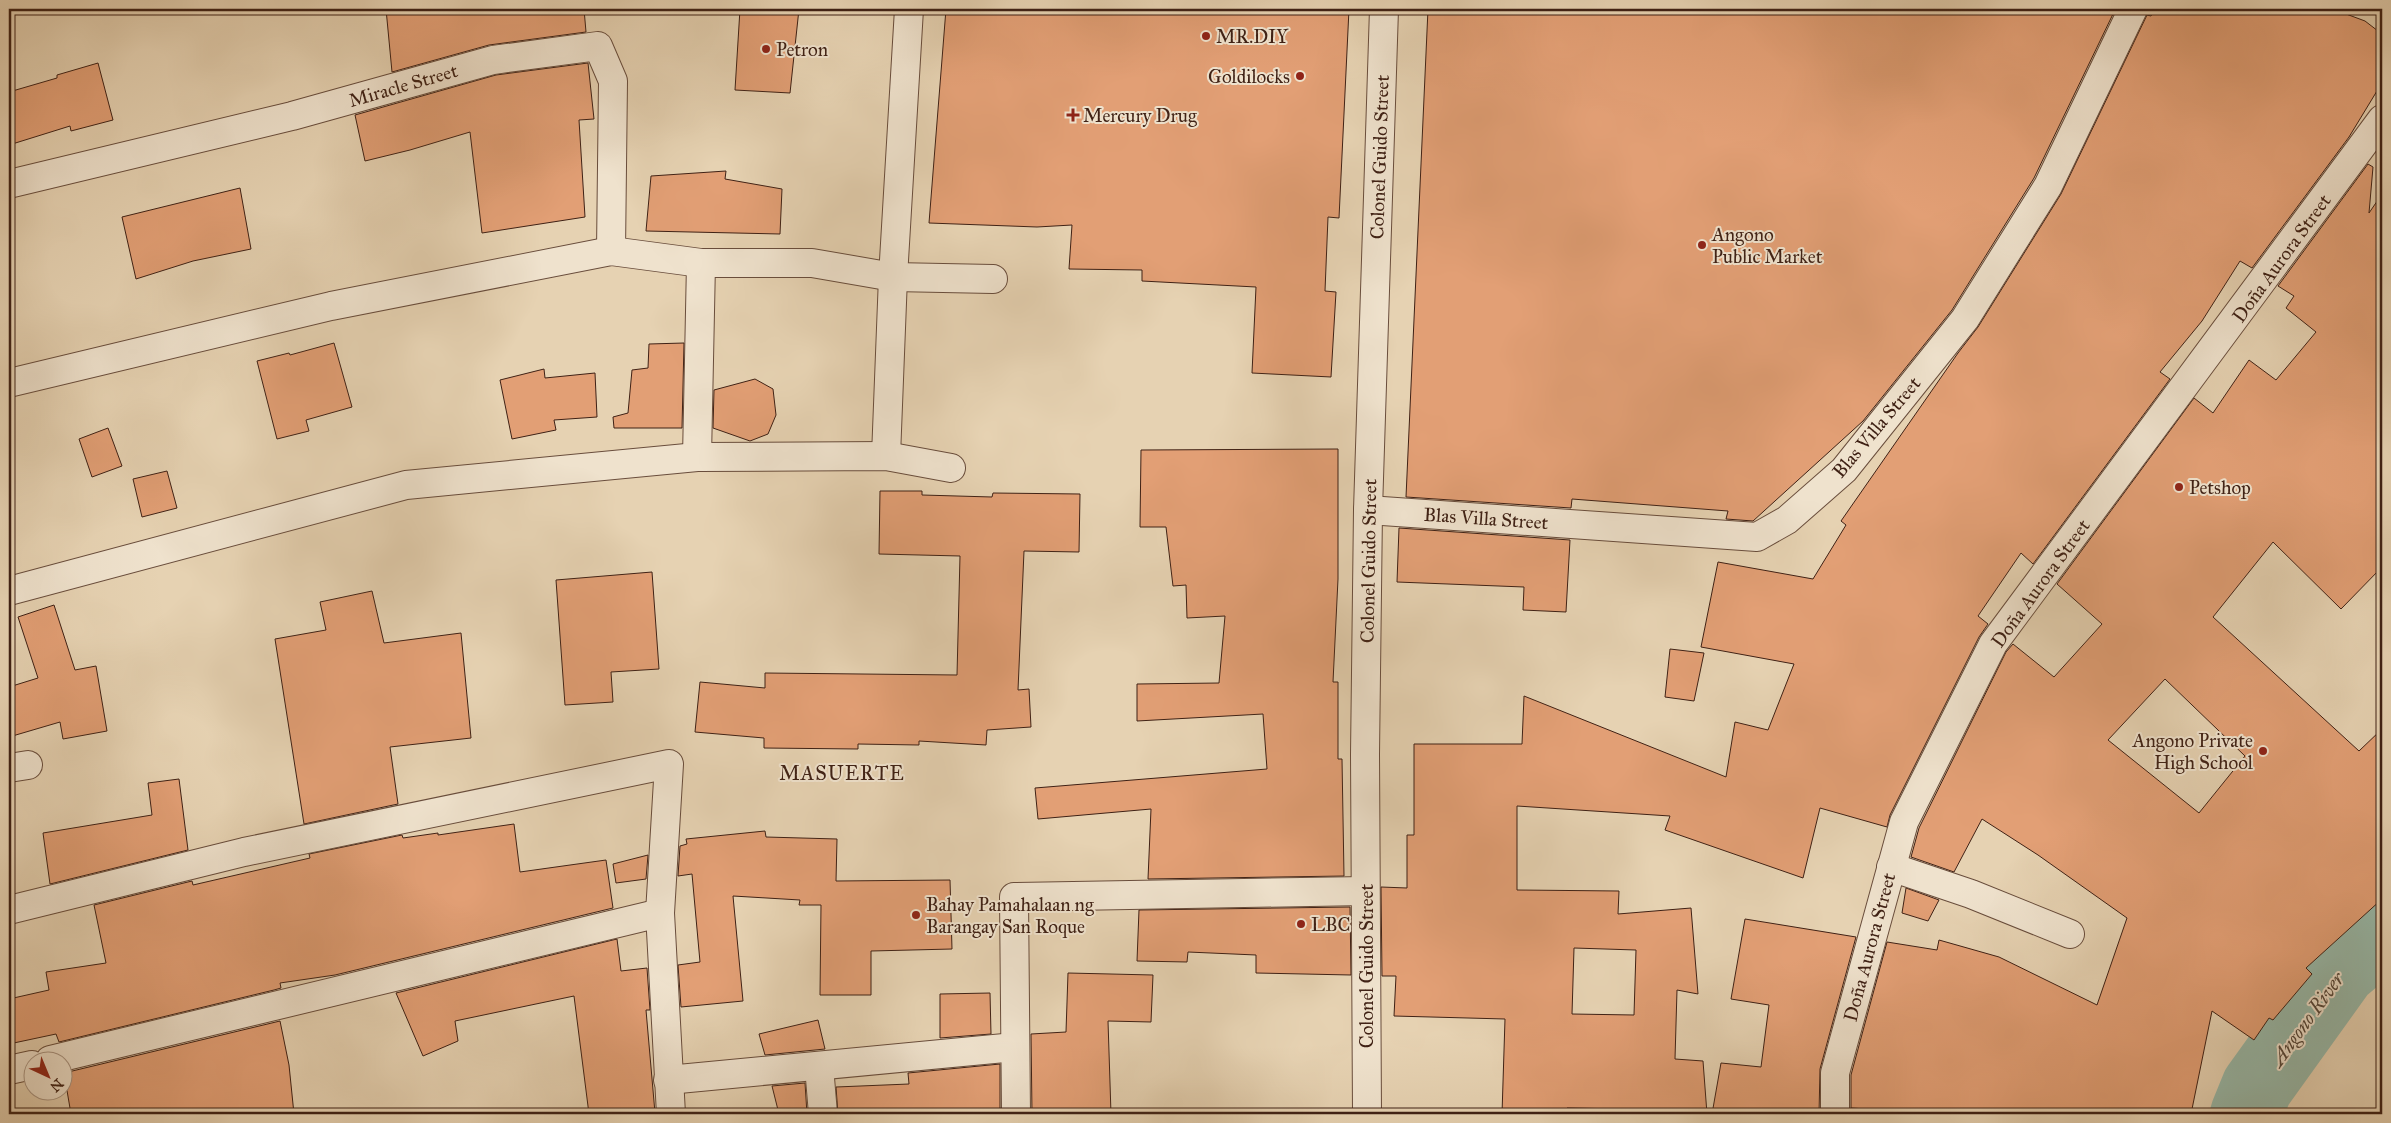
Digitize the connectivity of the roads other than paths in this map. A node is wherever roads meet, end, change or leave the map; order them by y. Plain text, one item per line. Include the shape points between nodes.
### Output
1 (909, 9) edge
2 (1384, 9) edge
3 (2133, 9) edge
4 (2382, 118) edge
5 (9, 184) edge
6 (611, 252) junction
7 (701, 263) junction
8 (893, 277) junction
9 (993, 279) dead end
10 (9, 383) edge
11 (886, 456) junction
12 (697, 457) junction
13 (951, 468) dead end
14 (1368, 510) junction
15 (9, 591) edge
16 (1891, 866) junction
17 (1366, 891) junction
18 (9, 910) edge
19 (660, 913) junction
20 (2070, 934) dead end
21 (1015, 1047) junction
22 (72, 1055) edge
23 (819, 1066) junction
24 (22, 1067) edge
25 (9, 1070) edge
26 (668, 1080) junction
27 (671, 1114) edge
28 (823, 1114) edge
29 (1016, 1114) edge
30 (1367, 1114) edge
31 (1835, 1114) edge

1 - 8 street
2 - 14 street, Colonel Guido Street
3 - 14 street, Blas Villa Street via 2048,186 1965,319 1844,470 1787,520 1757,537
4 - 16 street, Doña Aurora Street via 1993,644 1904,822
5 - 6 street, Miracle Street via 292,116 493,60 598,46 613,81
6 - 7 street
6 - 10 street via 331,306
7 - 8 street via 812,263
7 - 12 street
8 - 9 street
8 - 11 street
11 - 12 street
11 - 13 street
12 - 15 street via 406,485
14 - 17 street, Colonel Guido Street
16 - 20 street
16 - 31 street, Doña Aurora Street via 1835,1073
17 - 21 street via 1014,897
17 - 30 street, Colonel Guido Street
18 - 19 street via 244,852 669,764
19 - 22 street
19 - 26 street
21 - 23 street
21 - 29 street
23 - 26 street
23 - 28 street
24 - 25 street
26 - 27 street

